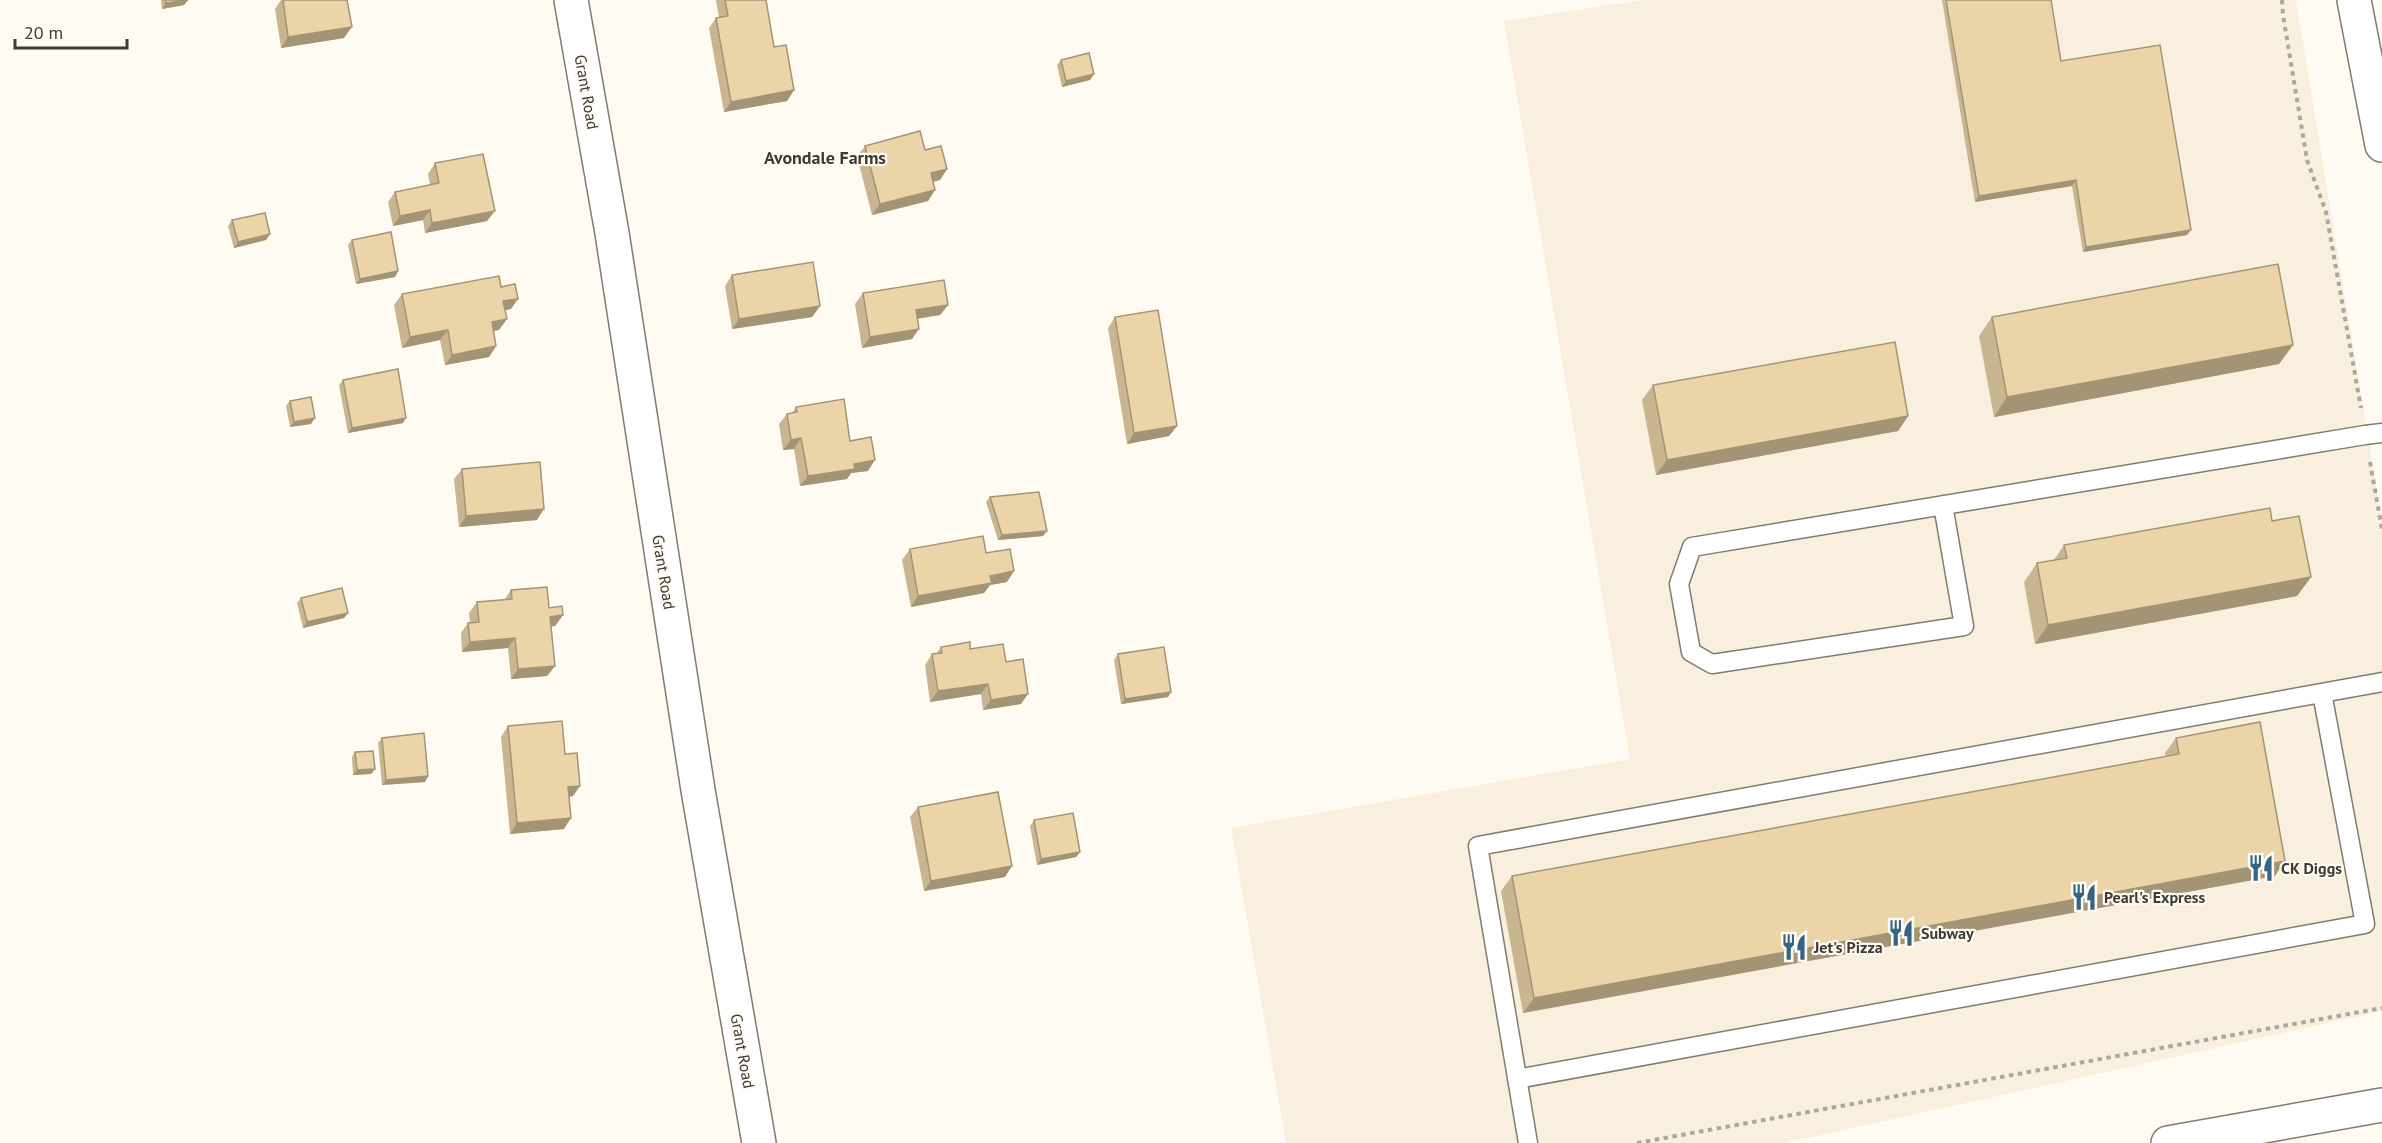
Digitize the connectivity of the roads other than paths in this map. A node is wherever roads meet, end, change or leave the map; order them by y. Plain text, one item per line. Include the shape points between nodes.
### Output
1 (571, 0) edge
2 (2354, 0) edge
3 (2374, 53) edge
4 (2382, 145) edge
5 (2374, 434) edge
6 (1943, 505) junction
7 (2382, 682) edge
8 (2322, 693) junction
9 (1517, 1079) junction
10 (2382, 1105) edge
11 (2233, 1138) edge
12 (759, 1143) edge
13 (1528, 1143) edge
14 (2168, 1143) edge

1 - 12 street, Grant Road
2 - 3 street
3 - 4 street
5 - 6 lane
6 - 6 lane via 1964,626 1712,664 1691,652 1679,584 1692,547
7 - 8 lane
8 - 9 lane via 1478,846
8 - 9 lane via 2365,924
9 - 13 lane
10 - 11 street
11 - 14 street

